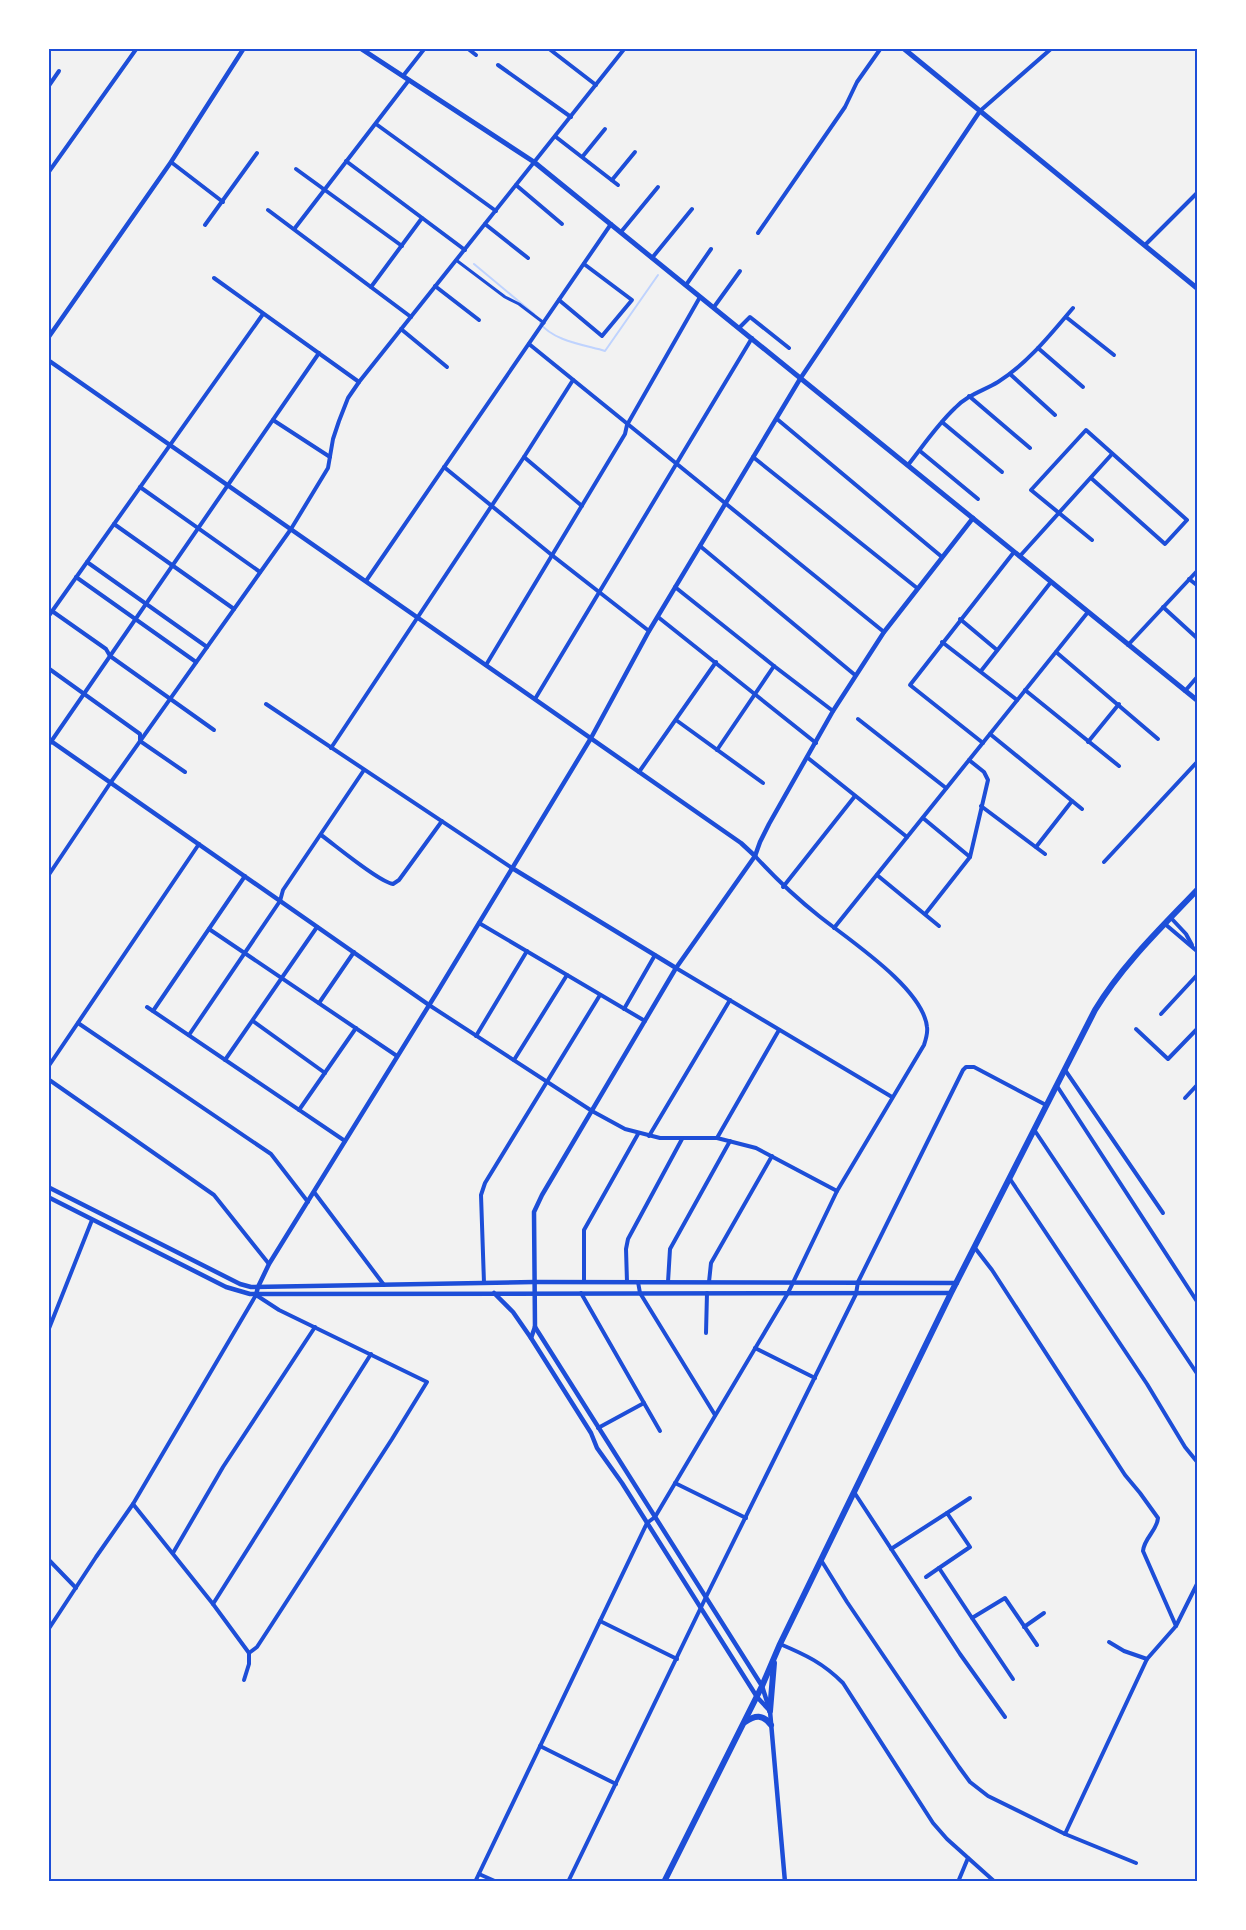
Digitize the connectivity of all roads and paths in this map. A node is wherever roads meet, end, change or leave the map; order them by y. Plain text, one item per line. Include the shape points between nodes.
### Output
1 (137, 48) edge
2 (244, 48) edge
3 (360, 48) edge
4 (425, 48) edge
5 (467, 48) edge
6 (548, 48) edge
7 (626, 48) edge
8 (881, 48) edge
9 (903, 48) edge
10 (1052, 48) edge
11 (476, 55) dead end
12 (498, 65) dead end
13 (59, 71) dead end
14 (403, 76) junction
15 (409, 80) junction
16 (596, 85) junction
17 (48, 87) edge
18 (980, 111) junction
19 (571, 117) junction
20 (376, 124) junction
21 (605, 129) dead end
22 (556, 137) junction
23 (635, 152) dead end
24 (258, 153) dead end
25 (582, 156) junction
26 (346, 161) junction
27 (171, 162) junction
28 (534, 162) junction
29 (296, 169) dead end
30 (48, 173) edge
31 (612, 180) junction
32 (516, 185) junction
33 (618, 185) dead end
34 (658, 187) dead end
35 (324, 190) junction
36 (1198, 192) edge
37 (223, 202) junction
38 (692, 209) dead end
39 (268, 210) dead end
40 (496, 211) junction
41 (422, 218) junction
42 (485, 224) junction
43 (562, 224) dead end
44 (611, 224) junction
45 (205, 225) dead end
46 (295, 228) junction
47 (621, 232) junction
48 (758, 233) dead end
49 (1144, 245) junction
50 (402, 246) junction
51 (711, 249) dead end
52 (465, 250) junction
53 (528, 258) dead end
54 (652, 258) junction
55 (456, 260) junction
56 (584, 264) junction
57 (740, 271) dead end
58 (214, 278) dead end
59 (686, 285) junction
60 (435, 286) junction
61 (371, 287) junction
62 (1198, 289) edge
63 (700, 297) junction
64 (559, 300) junction
65 (714, 308) junction
66 (1073, 308) dead end
67 (263, 314) junction
68 (411, 316) junction
69 (1066, 316) junction
70 (479, 320) dead end
71 (544, 323) junction
72 (740, 328) junction
73 (401, 329) junction
74 (48, 338) edge
75 (752, 338) junction
76 (529, 344) junction
77 (789, 348) dead end
78 (1038, 348) junction
79 (319, 353) junction
80 (1114, 356) dead end
81 (48, 360) edge
82 (447, 367) dead end
83 (1010, 374) junction
84 (801, 379) junction
85 (573, 380) junction
86 (359, 382) junction
87 (1083, 387) dead end
88 (969, 396) junction
89 (1055, 415) dead end
90 (777, 419) junction
91 (273, 420) junction
92 (942, 422) junction
93 (627, 424) junction
94 (170, 445) junction
95 (1030, 448) dead end
96 (920, 451) junction
97 (1112, 454) junction
98 (330, 457) junction
99 (524, 458) junction
100 (753, 458) junction
101 (676, 464) junction
102 (908, 465) junction
103 (444, 467) junction
104 (1002, 472) dead end
105 (1091, 478) junction
106 (228, 485) junction
107 (140, 487) junction
108 (978, 500) dead end
109 (725, 504) junction
110 (492, 506) junction
111 (582, 506) junction
112 (1058, 514) junction
113 (973, 518) junction
114 (114, 524) junction
115 (198, 528) junction
116 (291, 529) junction
117 (1092, 540) dead end
118 (700, 546) junction
119 (1017, 554) junction
120 (552, 556) junction
121 (942, 557) junction
122 (87, 562) junction
123 (172, 566) junction
124 (1198, 570) edge
125 (260, 572) junction
126 (76, 577) junction
127 (1189, 579) junction
128 (366, 582) junction
129 (1051, 582) junction
130 (675, 586) junction
131 (1198, 586) edge
132 (917, 588) junction
133 (599, 592) junction
134 (146, 604) junction
135 (1163, 607) junction
136 (234, 609) junction
137 (52, 611) junction
138 (1088, 612) junction
139 (48, 617) edge
140 (417, 617) junction
141 (658, 617) junction
142 (135, 619) junction
143 (960, 620) junction
144 (649, 631) junction
145 (884, 632) junction
146 (1198, 639) edge
147 (942, 642) junction
148 (1128, 645) junction
149 (207, 647) junction
150 (997, 650) junction
151 (1056, 652) junction
152 (110, 656) junction
153 (196, 662) junction
154 (716, 662) junction
155 (486, 665) junction
156 (774, 666) junction
157 (48, 668) edge
158 (981, 670) junction
159 (855, 675) junction
160 (1198, 676) edge
161 (1025, 690) junction
162 (1185, 691) junction
163 (754, 693) junction
164 (84, 694) junction
165 (170, 699) junction
166 (535, 699) junction
167 (1017, 700) junction
168 (1198, 701) edge
169 (1119, 704) junction
170 (266, 705) dead end
171 (834, 711) junction
172 (858, 719) dead end
173 (676, 720) junction
174 (214, 730) dead end
175 (990, 734) junction
176 (591, 738) junction
177 (1158, 738) dead end
178 (50, 740) edge
179 (140, 741) junction
180 (1088, 741) junction
181 (816, 743) junction
182 (983, 743) junction
183 (48, 746) edge
184 (331, 748) junction
185 (717, 750) junction
186 (808, 758) junction
187 (969, 760) junction
188 (1198, 761) edge
189 (1119, 766) dead end
190 (364, 770) junction
191 (185, 772) dead end
192 (639, 773) junction
193 (111, 782) junction
194 (763, 783) dead end
195 (946, 788) junction
196 (855, 796) junction
197 (1072, 801) junction
198 (981, 806) junction
199 (1082, 809) dead end
200 (922, 818) junction
201 (442, 821) junction
202 (321, 835) junction
203 (907, 837) junction
204 (199, 844) junction
205 (1036, 847) junction
206 (1045, 854) dead end
207 (755, 856) junction
208 (970, 857) junction
209 (1104, 862) dead end
210 (512, 868) junction
211 (877, 875) junction
212 (48, 876) edge
213 (245, 876) junction
214 (783, 887) junction
215 (1198, 889) edge
216 (280, 901) junction
217 (926, 913) junction
218 (1171, 917) junction
219 (479, 923) junction
220 (1165, 924) junction
221 (939, 926) dead end
222 (318, 927) junction
223 (209, 928) junction
224 (834, 928) junction
225 (1192, 946) junction
226 (527, 951) junction
227 (354, 952) junction
228 (1198, 952) edge
229 (245, 953) junction
230 (655, 955) junction
231 (676, 968) junction
232 (1198, 974) edge
233 (567, 975) junction
234 (282, 978) junction
235 (600, 995) junction
236 (730, 999) junction
237 (319, 1003) junction
238 (429, 1005) junction
239 (147, 1007) dead end
240 (624, 1009) junction
241 (153, 1011) junction
242 (1161, 1014) dead end
243 (645, 1021) junction
244 (253, 1022) junction
245 (78, 1023) junction
246 (356, 1028) junction
247 (1198, 1028) edge
248 (780, 1029) junction
249 (1137, 1029) dead end
250 (189, 1035) junction
251 (476, 1036) junction
252 (397, 1056) junction
253 (225, 1060) junction
254 (514, 1060) junction
255 (48, 1067) edge
256 (1065, 1069) junction
257 (325, 1073) junction
258 (48, 1079) edge
259 (547, 1082) junction
260 (1198, 1084) edge
261 (1057, 1086) junction
262 (892, 1097) junction
263 (1185, 1098) dead end
264 (1047, 1106) junction
265 (300, 1110) junction
266 (592, 1111) junction
267 (1034, 1130) junction
268 (638, 1134) junction
269 (649, 1136) junction
270 (717, 1138) junction
271 (682, 1139) junction
272 (345, 1141) junction
273 (730, 1141) junction
274 (772, 1156) junction
275 (1010, 1179) junction
276 (48, 1187) edge
277 (837, 1191) junction
278 (314, 1192) junction
279 (48, 1197) edge
280 (308, 1202) junction
281 (1163, 1213) dead end
282 (92, 1220) junction
283 (975, 1248) junction
284 (269, 1264) junction
285 (534, 1282) junction
286 (584, 1282) junction
287 (627, 1282) junction
288 (638, 1282) junction
289 (668, 1282) junction
290 (710, 1282) junction
291 (792, 1282) junction
292 (858, 1282) junction
293 (957, 1282) junction
294 (484, 1283) junction
295 (384, 1285) junction
296 (258, 1287) junction
297 (494, 1293) junction
298 (535, 1293) junction
299 (581, 1293) junction
300 (640, 1293) junction
301 (707, 1293) junction
302 (788, 1293) junction
303 (951, 1293) junction
304 (856, 1294) junction
305 (256, 1295) junction
306 (1198, 1303) edge
307 (315, 1327) junction
308 (535, 1328) junction
309 (48, 1331) edge
310 (706, 1333) dead end
311 (531, 1338) junction
312 (755, 1348) junction
313 (371, 1354) junction
314 (1198, 1375) edge
315 (815, 1378) junction
316 (644, 1403) junction
317 (715, 1415) junction
318 (598, 1428) junction
319 (660, 1431) dead end
320 (1198, 1463) edge
321 (675, 1483) junction
322 (854, 1492) junction
323 (970, 1498) dead end
324 (133, 1504) junction
325 (947, 1514) junction
326 (655, 1517) junction
327 (746, 1518) junction
328 (647, 1523) junction
329 (891, 1549) junction
330 (173, 1553) junction
331 (48, 1559) edge
332 (821, 1560) junction
333 (939, 1568) junction
334 (926, 1577) dead end
335 (1198, 1582) edge
336 (76, 1588) junction
337 (706, 1597) junction
338 (213, 1604) junction
339 (701, 1608) junction
340 (1044, 1613) dead end
341 (972, 1618) junction
342 (600, 1621) junction
343 (1176, 1626) junction
344 (1024, 1627) junction
345 (48, 1630) edge
346 (1109, 1642) dead end
347 (780, 1644) junction
348 (1036, 1645) dead end
349 (249, 1653) junction
350 (774, 1658) junction
351 (677, 1659) junction
352 (1147, 1659) junction
353 (1013, 1679) dead end
354 (244, 1680) dead end
355 (762, 1686) junction
356 (756, 1697) junction
357 (770, 1711) junction
358 (1005, 1717) dead end
359 (744, 1722) junction
360 (771, 1725) junction
361 (540, 1746) junction
362 (616, 1785) junction
363 (1065, 1834) junction
364 (968, 1858) junction
365 (1136, 1863) dead end
366 (479, 1874) junction
367 (475, 1882) edge
368 (497, 1882) edge
369 (568, 1882) edge
370 (664, 1882) edge
371 (785, 1882) edge
372 (958, 1882) edge
373 (995, 1882) edge

1 - 30 street
2 - 27 street
3 - 14 main road
4 - 14 street
5 - 11 street
6 - 16 street
7 - 16 street
8 - 48 street
9 - 18 main road
10 - 18 street
12 - 19 street
13 - 17 street
14 - 15 main road
15 - 20 street
15 - 28 main road
16 - 19 street
18 - 49 main road
18 - 84 street
19 - 22 street
20 - 26 street
20 - 40 street
21 - 25 street
22 - 25 street
22 - 28 street
23 - 31 street
24 - 37 street
25 - 31 street
26 - 35 street
26 - 41 street
27 - 37 street
27 - 74 street
28 - 32 street
28 - 44 main road
29 - 35 street
31 - 33 street
32 - 40 street
32 - 43 street
34 - 47 street
35 - 46 street
35 - 50 street
36 - 49 street
37 - 45 street
38 - 54 street
39 - 46 street
40 - 42 street
41 - 50 street
41 - 52 street
42 - 52 street
42 - 53 street
44 - 47 main road
44 - 56 street
46 - 61 street
47 - 54 main road
49 - 62 main road
50 - 61 street
51 - 59 street
52 - 55 street
54 - 59 main road
55 - 60 street
55 - 71 street
56 - 64 street
56 - 64 street via 632,300 602,336
57 - 65 street
58 - 67 street
59 - 63 main road
60 - 68 street
60 - 70 street
61 - 68 street
63 - 65 main road
63 - 93 street
64 - 71 street
65 - 72 main road
66 - 69 street
67 - 79 street
67 - 94 street
68 - 73 street
69 - 78 street
69 - 80 street
71 - 76 street
72 - 75 main road
72 - 77 street via 750,317
73 - 82 street
73 - 86 street
75 - 84 main road
75 - 101 street
76 - 85 street
76 - 103 street
78 - 83 street
78 - 87 street
79 - 86 street
79 - 91 street
81 - 94 street
83 - 88 street
83 - 89 street
84 - 90 street
84 - 102 main road
85 - 93 street
85 - 99 street
86 - 98 street via 339,421
88 - 92 street
88 - 95 street
90 - 100 street
90 - 121 street
91 - 98 street
91 - 106 street
92 - 96 street
92 - 104 street
93 - 101 street
93 - 111 street via 625,434
94 - 106 street
94 - 107 street
96 - 102 street
96 - 108 street
97 - 105 street
97 - 105 street via 1186,520 1165,544
97 - 112 street via 1086,430 1032,490
98 - 116 street via 328,468
99 - 110 street
99 - 111 street
100 - 109 street
100 - 132 street
101 - 109 street
101 - 133 street
102 - 113 main road
103 - 110 street
103 - 128 street
105 - 112 street
106 - 115 street
106 - 116 street
107 - 114 street
107 - 115 street
109 - 118 street
109 - 145 street
110 - 120 street
110 - 140 street
111 - 120 street
112 - 117 street
112 - 119 street
113 - 119 main road
113 - 121 street
114 - 122 street
114 - 123 street
115 - 123 street
115 - 125 street
116 - 125 street
116 - 128 street
118 - 130 street
118 - 159 street
119 - 129 main road
119 - 143 street
120 - 133 street
120 - 155 street
121 - 132 street
122 - 126 street
122 - 134 street
123 - 134 street
123 - 136 street
124 - 127 street
125 - 136 street
126 - 137 street
126 - 142 street
127 - 131 street
127 - 135 street
128 - 140 street
129 - 138 main road
129 - 150 street
130 - 141 street
130 - 156 street
132 - 145 street
133 - 144 street
133 - 166 street
134 - 142 street
134 - 149 street
135 - 146 street
135 - 148 street
136 - 149 street
137 - 139 street
137 - 152 street via 106,649
138 - 148 main road
138 - 151 street
140 - 155 street
140 - 184 street
141 - 144 street
141 - 154 street
142 - 152 street
142 - 153 street
143 - 147 street
143 - 150 street
144 - 176 street
145 - 159 street
147 - 158 street
147 - 182 street via 909,685
148 - 162 main road
149 - 153 street
150 - 158 street
151 - 161 street
151 - 169 street
152 - 164 street
152 - 165 street
153 - 165 street
154 - 163 street
154 - 173 street
155 - 166 street
156 - 163 street
156 - 171 street
157 - 164 street
158 - 167 street
159 - 171 street
160 - 162 street
161 - 167 street
161 - 180 street
162 - 168 main road
163 - 181 street
163 - 185 street
164 - 178 street
164 - 179 street via 140,734
165 - 174 street
165 - 179 street
166 - 176 street
167 - 175 street
169 - 177 street
169 - 180 street
170 - 184 street
171 - 181 street
172 - 195 street
173 - 185 street
173 - 192 street
175 - 182 street
175 - 197 street
176 - 192 street
176 - 210 street
178 - 183 street
178 - 193 street
179 - 191 street
179 - 193 street
180 - 189 street
181 - 186 street
182 - 187 street
184 - 190 street
185 - 194 street
186 - 196 street
186 - 207 street
187 - 195 street
187 - 198 street via 987,776
188 - 209 street
190 - 201 street
190 - 202 street
192 - 207 street
193 - 204 street
193 - 212 street
195 - 200 street
196 - 203 street
196 - 214 street
197 - 199 street
197 - 205 street
198 - 205 street
198 - 208 street
200 - 203 street
200 - 208 street
201 - 202 street via 393,885
201 - 210 street
202 - 216 street
203 - 211 street
204 - 213 street
204 - 245 street
205 - 206 street
207 - 214 street
207 - 231 street
208 - 217 street
210 - 219 street
210 - 230 street
211 - 217 street
211 - 224 street
213 - 216 street
213 - 223 street
214 - 224 street
215 - 218 main road
216 - 222 street
216 - 229 street
217 - 221 street
218 - 220 main road
218 - 225 street
219 - 226 street
219 - 238 street
220 - 225 street
220 - 256 main road via 1112,984
222 - 227 street
222 - 234 street
223 - 229 street
223 - 241 street
224 - 262 street via 889,970 926,1019 924,1045
225 - 228 street
226 - 233 street
226 - 251 street
227 - 237 street
227 - 238 street
229 - 234 street
229 - 250 street
230 - 231 street
230 - 240 street
231 - 236 street
231 - 243 street
232 - 242 street
233 - 235 street
233 - 254 street
234 - 237 street
234 - 244 street
235 - 240 street
235 - 259 street
236 - 248 street
236 - 269 street
237 - 246 street
238 - 251 street
238 - 252 street
239 - 241 street
240 - 243 street
241 - 250 street
243 - 266 street
244 - 253 street
244 - 257 street
245 - 255 street
245 - 280 street via 270,1154
246 - 252 street
246 - 257 street
247 - 249 street via 1168,1059
248 - 262 street
248 - 270 street
250 - 253 street
251 - 254 street
252 - 272 street
253 - 265 street
254 - 259 street
256 - 261 main road
256 - 281 street
257 - 265 street
258 - 284 street via 214,1195
259 - 266 street
259 - 294 street via 481,1195
260 - 263 street
261 - 264 main road
261 - 306 street
262 - 277 street
264 - 267 main road
264 - 292 street via 971,1066 963,1070
265 - 272 street
266 - 268 street
266 - 285 street via 535,1208
267 - 275 main road
267 - 314 street
268 - 269 street
268 - 286 street via 584,1230
269 - 271 street
270 - 271 street
270 - 273 street
271 - 287 street via 628,1239
272 - 278 street
273 - 274 street
273 - 289 street via 670,1249
274 - 277 street
274 - 290 street via 711,1263
275 - 283 main road
275 - 320 street
276 - 296 street via 240,1284
277 - 291 street
278 - 280 street
278 - 295 street
279 - 282 street
280 - 284 street
282 - 305 street via 226,1287
282 - 309 street
283 - 293 main road
283 - 343 street via 1125,1475 1158,1518 1143,1551
284 - 296 street
285 - 286 street
285 - 294 street
285 - 298 street
286 - 287 street
287 - 288 street
288 - 289 street
288 - 300 street
289 - 290 street
290 - 291 street
291 - 292 street
291 - 302 street
292 - 293 street
292 - 304 street
293 - 303 main road
294 - 295 street
295 - 296 street
296 - 305 street
297 - 298 street
297 - 305 street
297 - 311 street
298 - 299 street
298 - 308 street
299 - 300 street
299 - 316 street
300 - 301 street
300 - 317 street
301 - 302 street
301 - 310 street
302 - 304 street
302 - 312 street
303 - 304 street
303 - 322 main road
304 - 315 street
305 - 307 street
305 - 324 street
307 - 313 street
307 - 330 street via 223,1467
308 - 311 street
308 - 318 street
311 - 328 street
312 - 315 street
312 - 317 street
313 - 338 street
313 - 349 street via 427,1382 257,1647
315 - 327 street
316 - 318 street
316 - 319 street
317 - 321 street
318 - 326 street
321 - 326 street
321 - 327 street
322 - 329 street
322 - 332 main road
323 - 325 street
324 - 330 street
324 - 336 street
325 - 329 street
325 - 333 street via 970,1547
326 - 328 street
326 - 337 street
327 - 337 street
328 - 339 street
328 - 342 street
329 - 358 street
330 - 338 street
331 - 336 street
332 - 347 main road
332 - 363 street via 970,1782 988,1796
333 - 334 street
333 - 341 street
335 - 343 street
336 - 345 street
337 - 339 street
337 - 355 street
338 - 349 street
339 - 351 street
339 - 356 street
340 - 344 street
341 - 344 street via 1005,1598
341 - 353 street
342 - 351 street
342 - 361 street
343 - 352 street
344 - 348 street
346 - 352 street
347 - 350 main road
347 - 364 street via 818,1662 843,1683 933,1823
349 - 354 street
350 - 355 main road
350 - 357 main road
351 - 362 street
352 - 363 street
355 - 356 main road
355 - 357 street
356 - 357 street
356 - 359 main road
357 - 360 street
359 - 360 main road via 759,1716
359 - 370 main road
360 - 371 street
361 - 362 street
361 - 366 street
362 - 369 street
363 - 365 street
364 - 372 street
364 - 373 street
366 - 367 street
366 - 368 street

